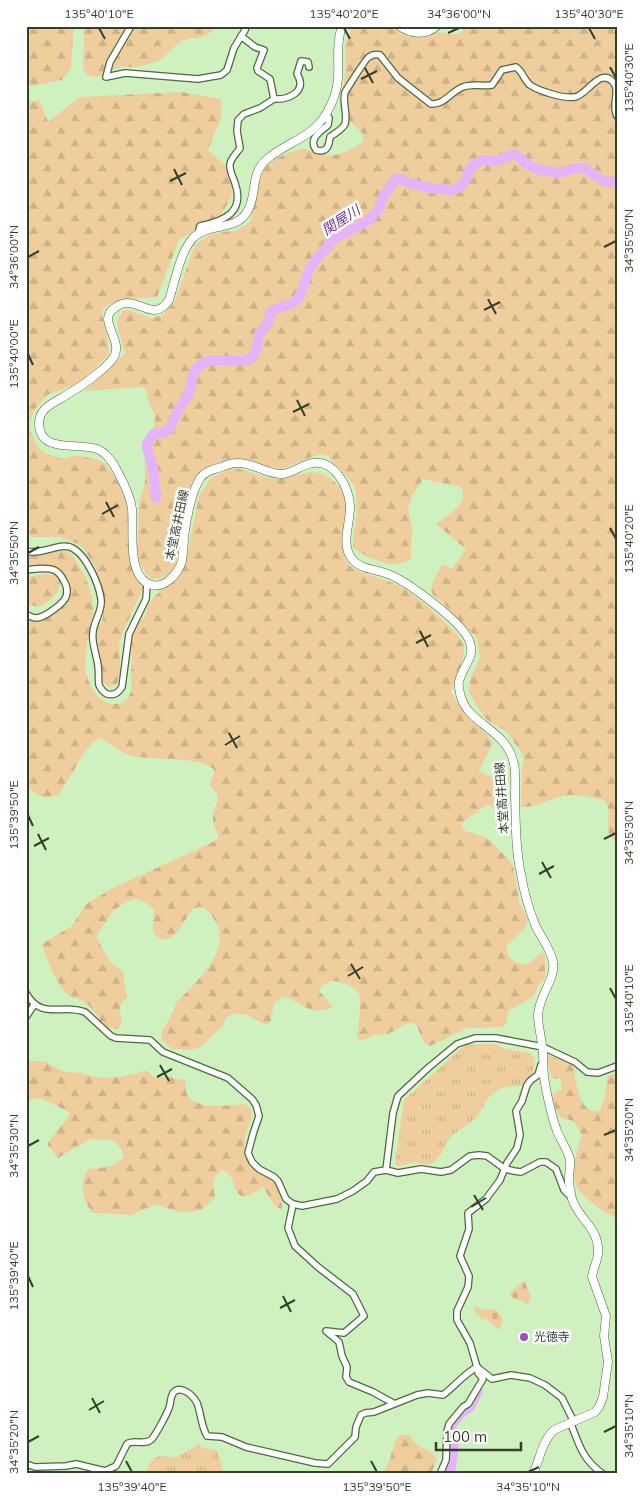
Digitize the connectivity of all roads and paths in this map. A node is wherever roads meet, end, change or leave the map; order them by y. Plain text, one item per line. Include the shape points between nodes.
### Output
1 (131, 26) edge
2 (246, 26) edge
3 (342, 26) edge
4 (398, 26) edge
5 (437, 26) edge
6 (241, 36) junction
7 (309, 67) dead end
8 (274, 98) junction
9 (327, 114) junction
10 (617, 116) edge
11 (201, 233) junction
12 (26, 551) edge
13 (26, 570) edge
14 (147, 583) junction
15 (26, 614) edge
16 (26, 993) edge
17 (34, 1005) junction
18 (26, 1016) edge
19 (543, 1047) junction
20 (543, 1059) junction
21 (617, 1066) edge
22 (505, 1168) junction
23 (386, 1170) junction
24 (572, 1198) junction
25 (293, 1204) junction
26 (477, 1367) junction
27 (393, 1403) junction
28 (572, 1423) junction
29 (26, 1464) edge
30 (440, 1474) edge
31 (533, 1474) edge
32 (603, 1474) edge

1 - 6 street via 110,62 106,77 125,74 198,79 221,75 227,70
2 - 6 street
3 - 9 main road via 338,81
4 - 5 main road via 418,33
6 - 8 street via 254,47 264,50 257,68 270,79
7 - 8 street via 308,62 301,61 297,92 291,97
8 - 11 street via 238,120 240,148 230,162 238,201 235,209 221,221 200,226
9 - 10 street via 328,125 312,142 313,147 320,151 328,148 330,137 345,124 345,93 365,60 375,54 380,55 398,78 431,104 440,103 460,87 492,85 502,70 516,67 530,85 563,97 583,94 598,79 610,80 616,89 614,106
9 - 11 main road via 311,132 262,164 257,172 248,211 242,218
11 - 14 main road via 188,245 165,306 154,310 129,302 114,308 108,316 116,344 114,357 83,384 47,406 39,417 42,435 52,444 91,447 106,454 110,460 129,498 136,568
12 - 14 street via 42,552 67,546 78,552 93,573 101,604 92,633 99,684 107,694 113,695 122,687 129,634 146,599
13 - 15 street via 54,569 60,573 67,590 63,601 44,615 37,618
14 - 19 main road, 本堂高井田線 via 159,586 175,575 181,563 191,500 198,480 209,471 234,463 282,474 317,462 334,469 347,491 350,508 347,549 352,559 408,585 465,633 471,648 459,682 463,704 504,741 509,750 514,764 520,872 531,913 553,961 552,975 540,1000 538,1017
16 - 17 street
17 - 18 street
17 - 25 street via 48,1010 80,1010 111,1036 150,1040 163,1052 228,1078 256,1105 258,1116 248,1153 252,1162 278,1181 286,1199
19 - 20 main road, 本堂高井田線
19 - 21 street via 576,1062 588,1072 598,1073
19 - 23 street via 496,1038 475,1038 457,1044 398,1096
20 - 22 street via 538,1075 527,1085 516,1111 520,1140
20 - 24 main road, 本堂高井田線 via 556,1129 569,1156
22 - 23 street via 487,1156 478,1155 441,1172 421,1169 398,1173
22 - 24 street via 521,1172 534,1164 546,1162 556,1170 564,1190
22 - 26 street via 486,1199 468,1214 469,1230 460,1256 469,1276 468,1287 457,1310 457,1320 470,1344
23 - 25 street via 374,1172 353,1191 337,1199 302,1206
24 - 28 main road, 本堂高井田線 via 595,1234 598,1257 592,1277 606,1316 604,1336 608,1362 599,1407
25 - 27 street via 288,1228 295,1246 353,1294 364,1316 344,1333 326,1331 339,1342 347,1367 346,1377 349,1382
26 - 27 street via 443,1395 428,1393
26 - 28 street via 492,1380 512,1375 545,1385 562,1398
26 - 30 street via 483,1379 468,1404 449,1424 446,1460
27 - 29 street via 361,1415 356,1436 328,1464 206,1436 197,1402 180,1389 174,1392 167,1414 154,1437 148,1442 126,1444 116,1466 104,1471 76,1464
28 - 31 main road, 本堂高井田線 via 550,1434
28 - 32 street via 583,1455

